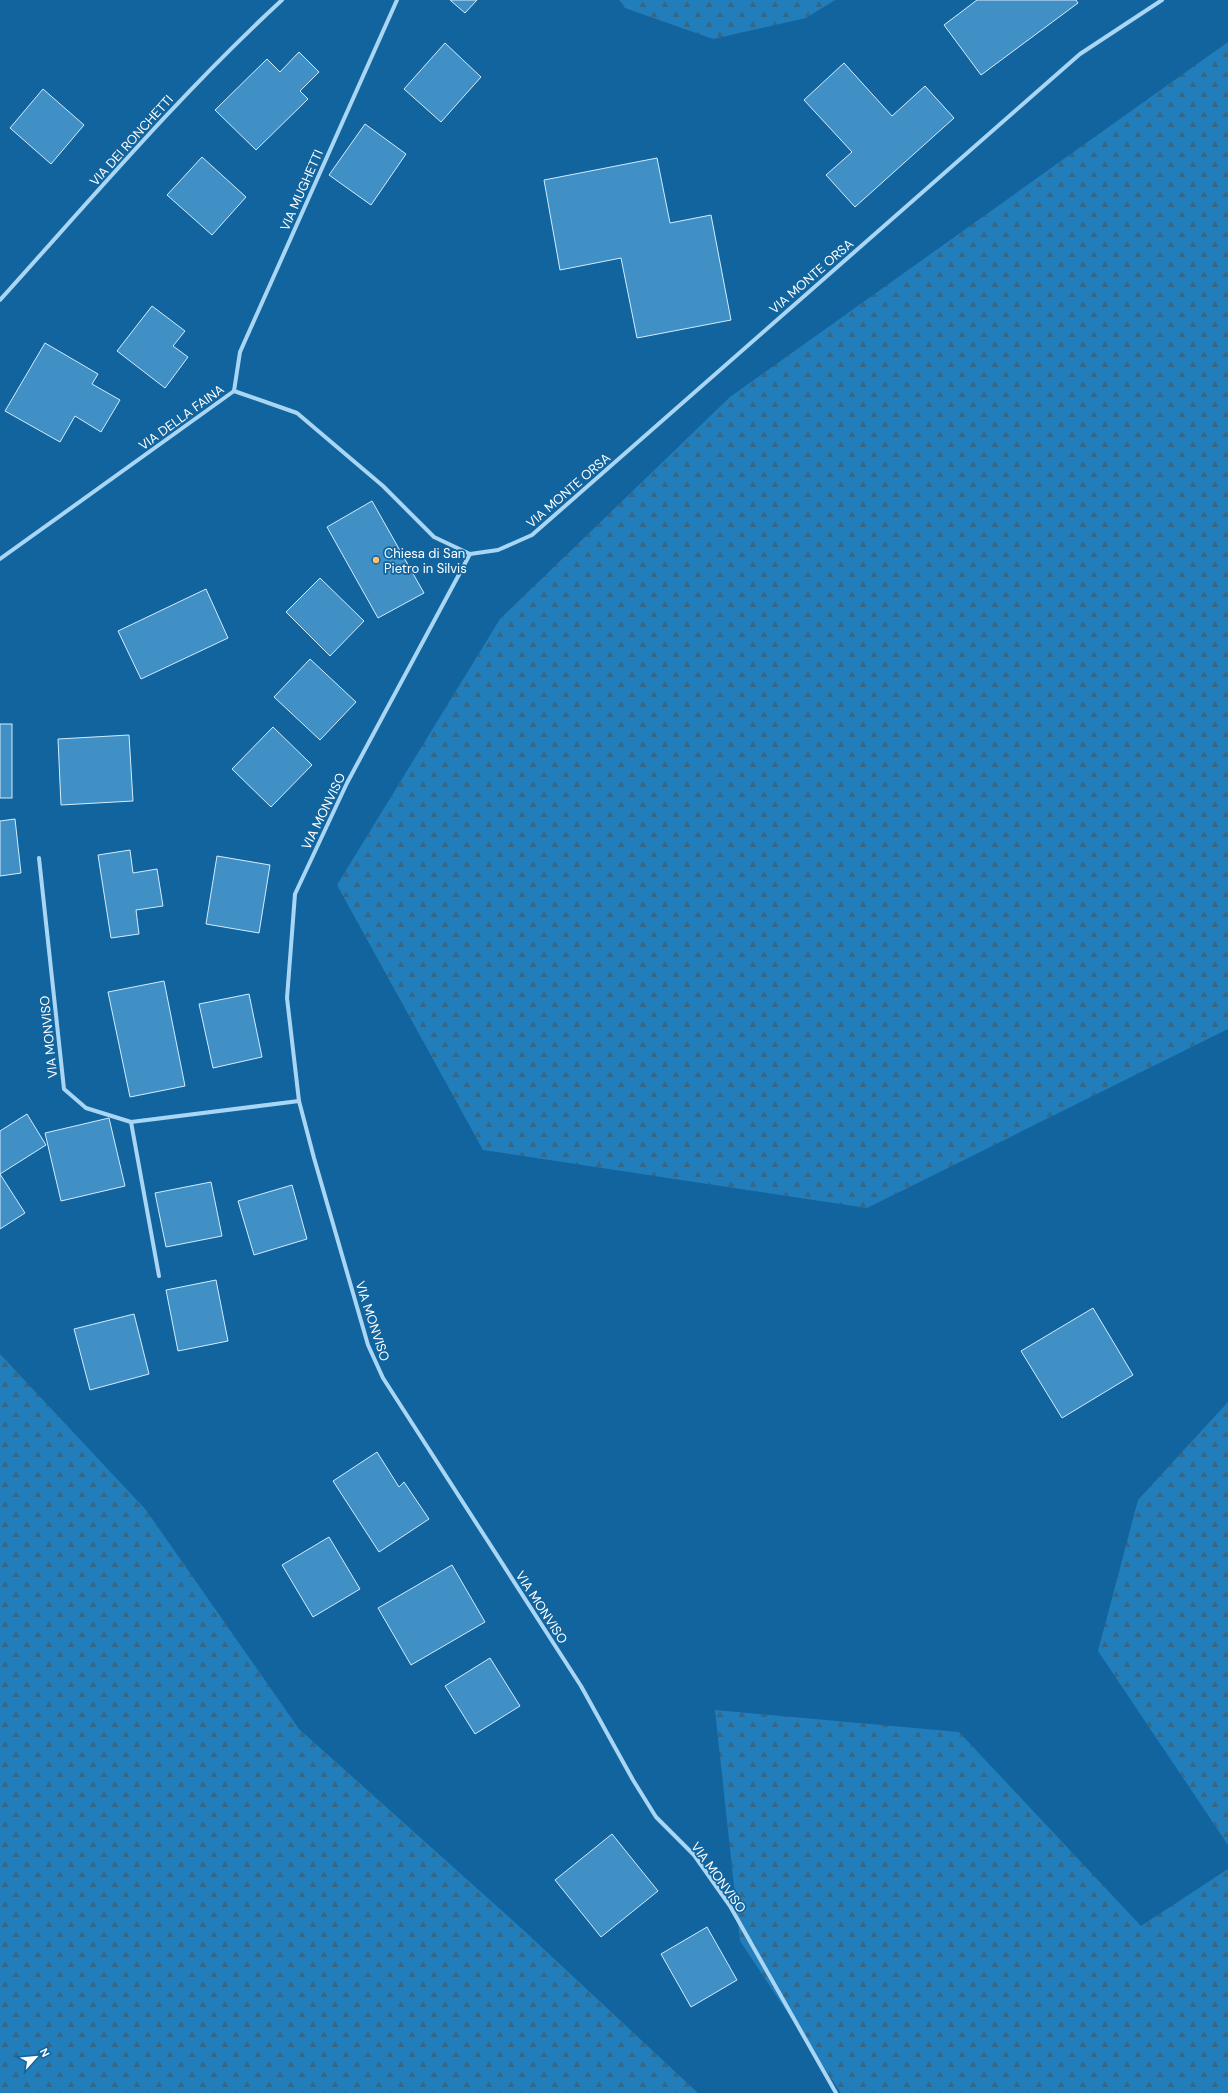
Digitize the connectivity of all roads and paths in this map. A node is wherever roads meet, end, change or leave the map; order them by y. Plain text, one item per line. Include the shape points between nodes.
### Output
1 (282, 0) edge
2 (397, 0) edge
3 (1162, 0) edge
4 (0, 300) edge
5 (234, 391) junction
6 (470, 554) junction
7 (0, 559) edge
8 (39, 858) dead end
9 (299, 1101) junction
10 (132, 1122) junction
11 (159, 1276) dead end
12 (836, 2093) edge

1 - 4 street, VIA DEI RONCHETTI via 237,41 161,120
2 - 5 street, VIA MUGHETTI via 240,352
3 - 6 street, VIA MONTE ORSA via 1080,54 532,535 498,550
5 - 6 street, VIA DELLA FAINA via 297,413 382,486 434,537
5 - 7 street, VIA DELLA FAINA
6 - 9 street, VIA MONVISO via 347,783 295,894 287,998
8 - 10 street, VIA MONVISO via 64,1089 86,1108
9 - 10 street, VIA MONVISO
9 - 12 street, VIA MONVISO via 368,1345 382,1378 581,1686 656,1817 694,1856 730,1906
10 - 11 street

